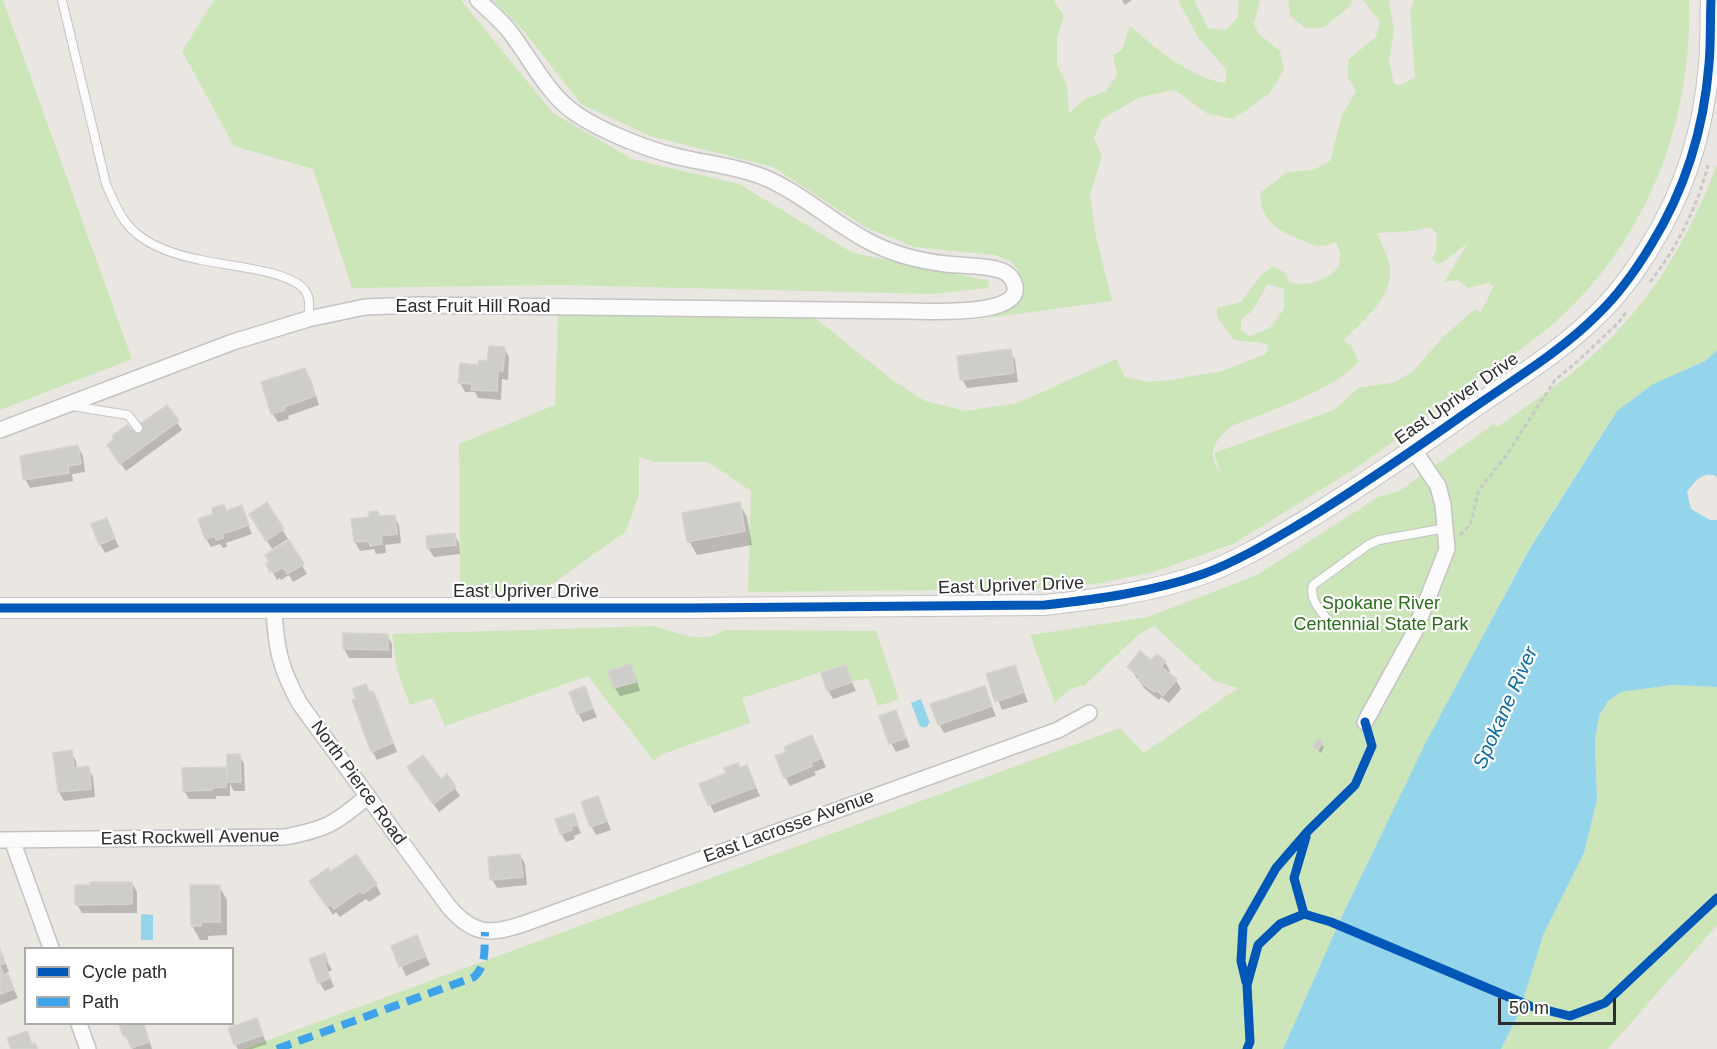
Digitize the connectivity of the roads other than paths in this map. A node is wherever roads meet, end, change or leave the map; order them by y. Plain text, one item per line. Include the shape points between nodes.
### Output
1 (62, 0) edge
2 (477, 0) edge
3 (1711, 0) edge
4 (308, 319) junction
5 (67, 405) junction
6 (138, 428) dead end
7 (0, 430) edge
8 (1414, 450) junction
9 (1446, 528) junction
10 (0, 608) edge
11 (274, 609) junction
12 (1329, 621) dead end
13 (1089, 712) dead end
14 (1365, 722) dead end
15 (368, 796) junction
16 (6, 840) edge
17 (485, 932) joint
18 (51, 947) edge
19 (80, 1025) edge
20 (88, 1049) edge

1 - 4 lane via 106,184 127,225 157,246 199,260 285,277 306,291 310,302
2 - 4 street, East Fruit Hill Road via 508,30 556,97 574,113 606,131 674,156 767,178 868,241 902,255 996,269 1008,274 1016,291 1004,304 967,310 417,305 365,308
3 - 8 street, East Upriver Drive via 1709,64 1700,126 1687,170 1672,208 1624,286 1563,345
4 - 5 street, East Fruit Hill Road via 233,342
5 - 6 lane via 128,415
5 - 7 street, East Fruit Hill Road
8 - 9 street via 1438,486
8 - 11 street, East Upriver Drive via 1258,549 1205,573 1157,588 1099,599 1033,605
9 - 12 lane via 1379,540 1313,585 1314,604
9 - 14 street via 1447,549 1414,633
10 - 11 street, East Upriver Drive
11 - 15 street, North Pierce Road via 276,645 286,679
13 - 17 street, East Lacrosse Avenue via 1058,730 570,907 503,930
15 - 16 street, East Rockwell Avenue via 337,822 285,837
15 - 17 street, North Pierce Road via 454,912 467,924
16 - 18 street
19 - 20 street

